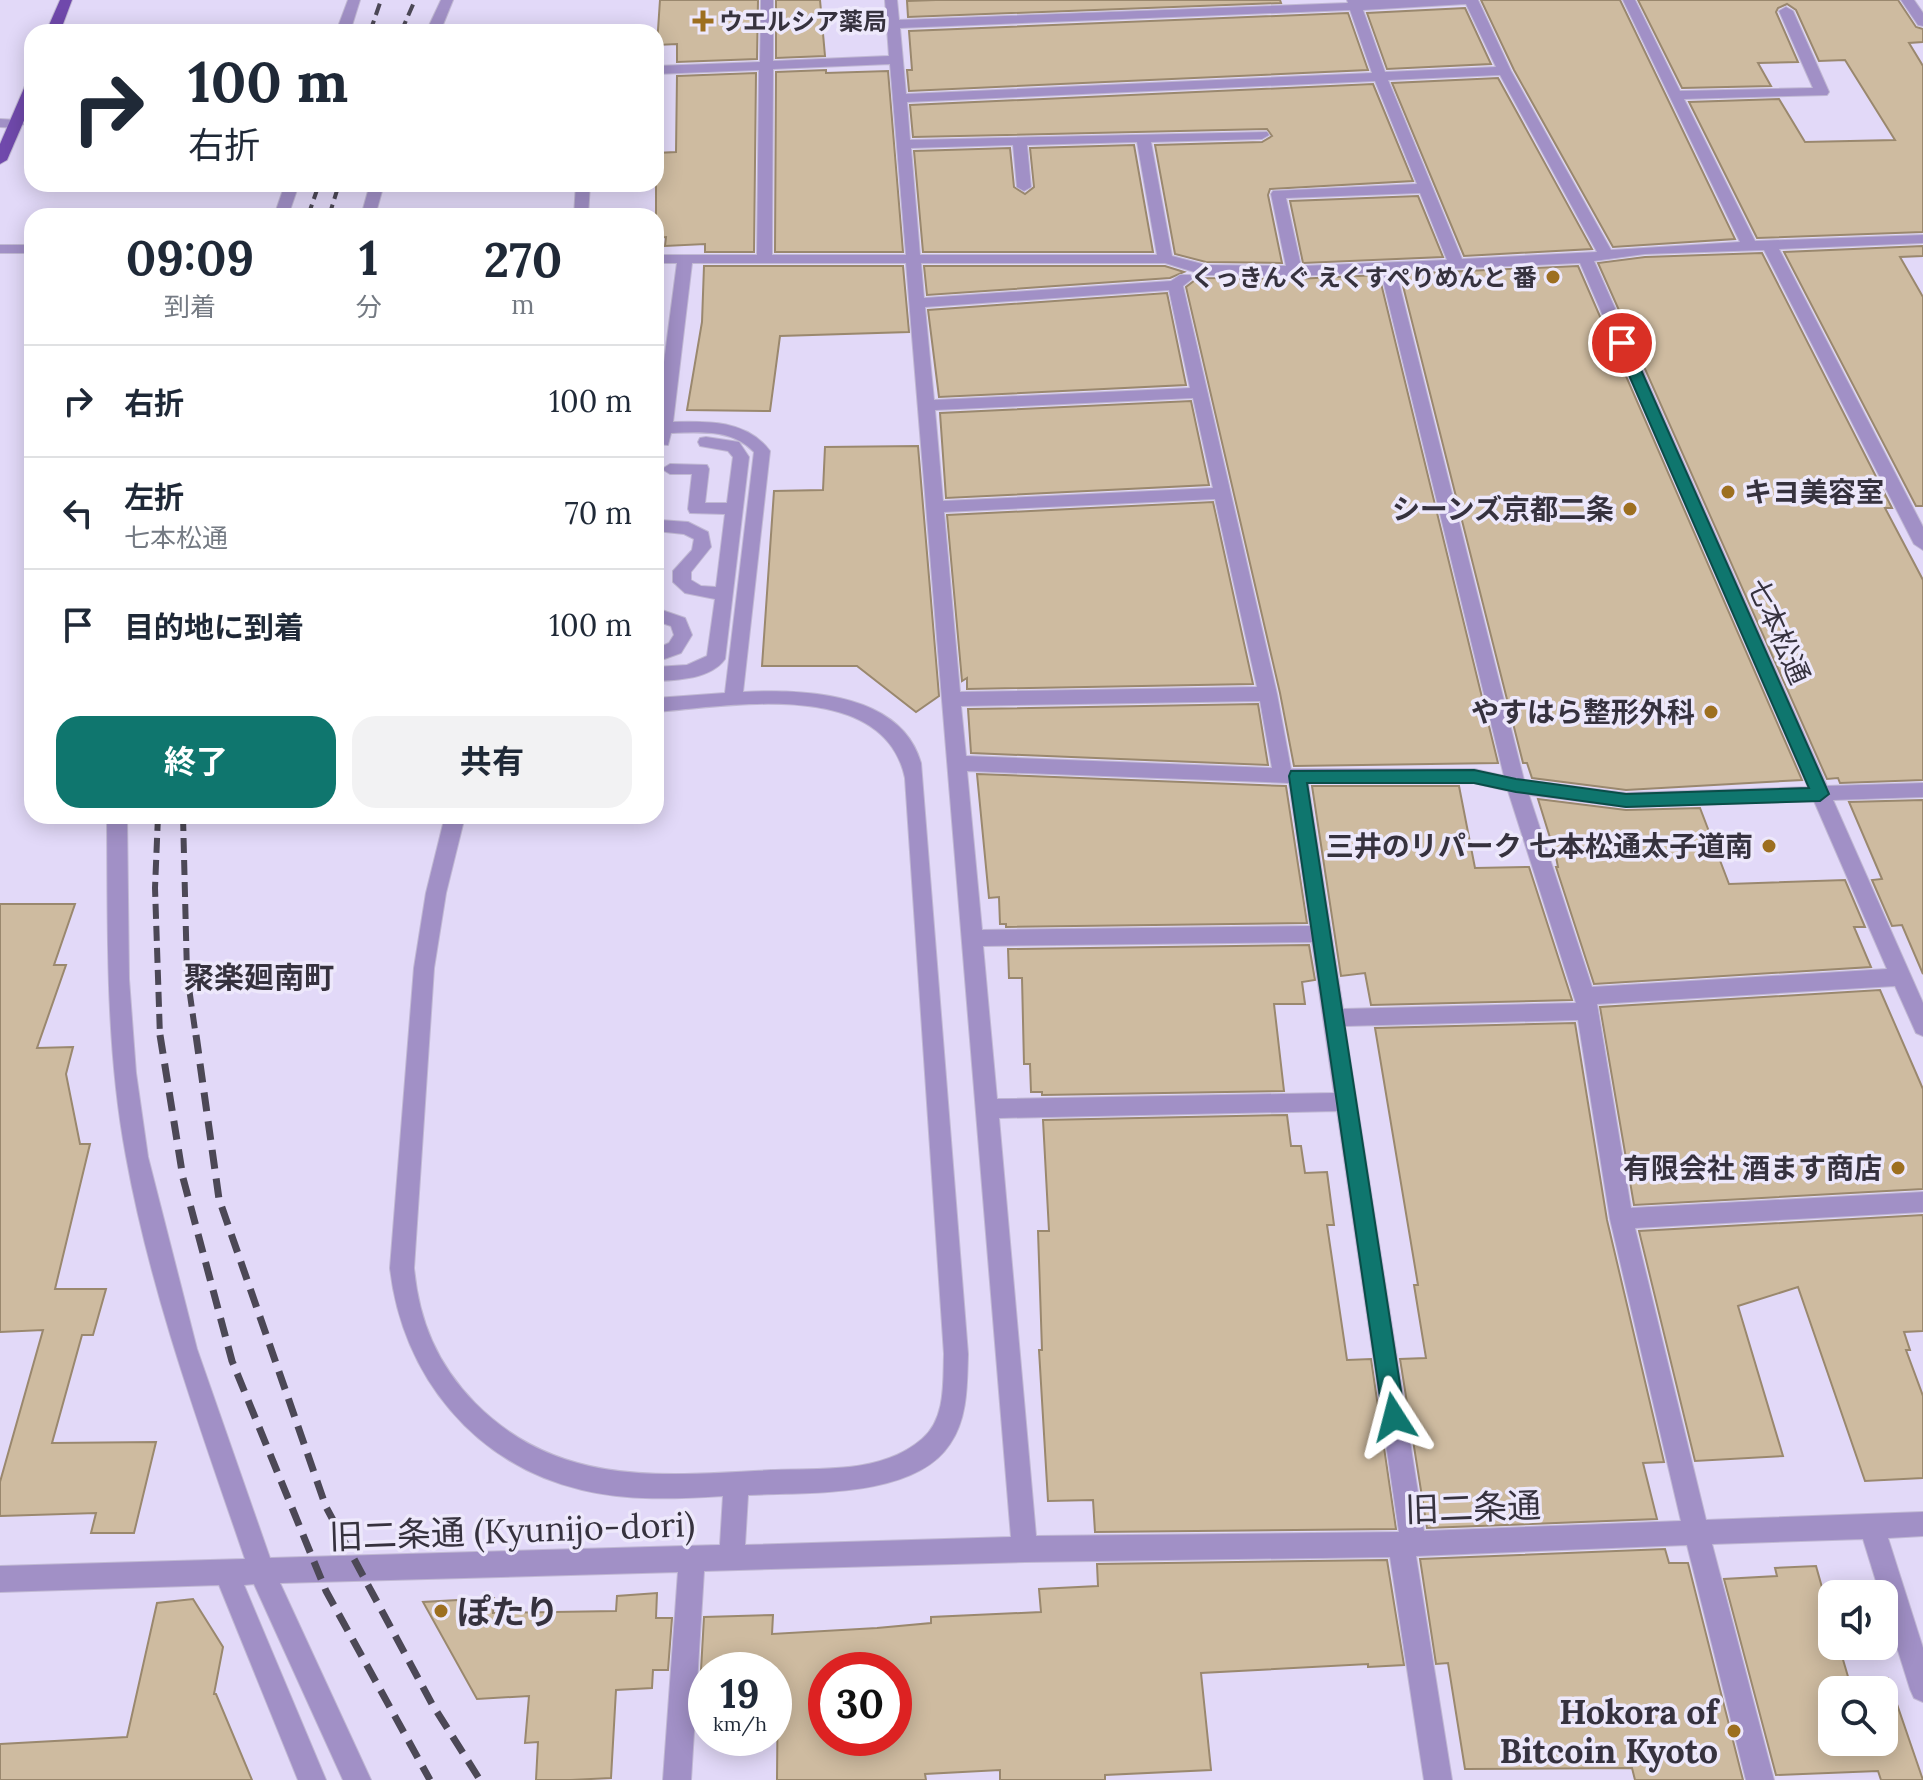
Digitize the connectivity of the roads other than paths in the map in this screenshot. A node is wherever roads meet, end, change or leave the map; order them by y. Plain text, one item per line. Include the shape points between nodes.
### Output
1 (66, 0) edge
2 (354, 0) edge
3 (447, 0) edge
4 (767, 0) edge
5 (891, 0) edge
6 (1472, 0) edge
7 (1629, 0) edge
8 (1907, 0) edge
9 (1354, 2) edge
10 (1786, 11) dead end
11 (1923, 22) edge
12 (56, 24) edge
13 (346, 24) edge
14 (436, 24) edge
15 (894, 24) junction
16 (897, 60) junction
17 (767, 65) junction
18 (664, 70) edge
19 (1504, 71) junction
20 (1381, 79) junction
21 (1677, 95) junction
22 (900, 98) junction
23 (24, 106) edge
24 (0, 123) edge
25 (17, 124) junction
26 (1262, 135) dead end
27 (1143, 138) junction
28 (1020, 141) junction
29 (904, 144) junction
30 (0, 160) edge
31 (1024, 187) dead end
32 (1428, 188) junction
33 (1923, 239) edge
34 (1770, 246) junction
35 (1750, 247) junction
36 (0, 249) edge
37 (24, 249) edge
38 (1606, 255) junction
39 (1585, 258) junction
40 (1165, 259) junction
41 (664, 260) edge
42 (914, 260) junction
43 (685, 261) junction
44 (764, 261) junction
45 (1456, 263) junction
46 (1387, 267) junction
47 (1204, 270) junction
48 (1295, 271) junction
49 (1175, 285) junction
50 (918, 303) junction
51 (1197, 393) junction
52 (664, 401) edge
53 (926, 405) junction
54 (664, 434) edge
55 (664, 435) edge
56 (670, 469) dead end
57 (1222, 493) junction
58 (935, 507) junction
59 (734, 508) junction
60 (664, 526) edge
61 (1923, 544) edge
62 (724, 593) junction
63 (664, 617) edge
64 (719, 634) junction
65 (683, 635) junction
66 (664, 653) edge
67 (664, 673) edge
68 (1268, 694) junction
69 (952, 699) junction
70 (733, 701) junction
71 (664, 705) edge
72 (957, 763) junction
73 (1290, 776) junction
74 (1516, 786) junction
75 (1923, 790) edge
76 (1820, 794) junction
77 (117, 824) edge
78 (453, 824) edge
79 (1321, 934) junction
80 (973, 938) junction
81 (1901, 977) junction
82 (1586, 1004) junction
83 (1334, 1018) junction
84 (1923, 1027) edge
85 (1347, 1102) junction
86 (987, 1109) junction
87 (1923, 1202) edge
88 (1621, 1219) junction
89 (736, 1484) junction
90 (1923, 1524) edge
91 (1872, 1527) junction
92 (1697, 1534) junction
93 (1407, 1544) junction
94 (1025, 1549) junction
95 (692, 1558) junction
96 (732, 1558) junction
97 (226, 1572) junction
98 (262, 1572) junction
99 (0, 1579) edge
100 (1923, 1689) edge
101 (312, 1780) edge
102 (357, 1780) edge
103 (677, 1780) edge
104 (1438, 1780) edge
105 (1760, 1780) edge

1 - 12 main road
2 - 13 street
3 - 14 street
4 - 17 street
5 - 15 street
6 - 9 street
6 - 19 street
7 - 21 street
8 - 11 street
9 - 15 street via 1230,13
9 - 20 street
10 - 21 street via 1822,92
15 - 16 street
16 - 17 street
16 - 22 street
17 - 18 street
17 - 44 street
19 - 20 street
19 - 38 street
20 - 22 street
20 - 32 street
21 - 35 street
22 - 29 street
23 - 25 main road
24 - 25 street
25 - 30 main road
26 - 27 street
27 - 28 street
27 - 40 street
28 - 29 street
28 - 31 street
29 - 42 street
32 - 45 street
32 - 48 street via 1278,194
33 - 34 street
34 - 35 street
34 - 61 street
35 - 38 street
36 - 37 street
38 - 39 street
39 - 45 street
39 - 76 street, 七本松通
40 - 42 street
40 - 47 street
41 - 43 street
42 - 44 street
42 - 50 street
43 - 44 street
43 - 52 street
45 - 46 street
46 - 48 street
46 - 74 street
47 - 48 street
47 - 49 street
49 - 50 street
49 - 51 street
50 - 53 street
51 - 53 street
51 - 57 street
53 - 58 street
54 - 70 street via 721,429 743,434 762,451
55 - 59 street via 733,446 741,457
56 - 59 street via 701,469 696,509
57 - 58 street
57 - 68 street
58 - 69 street
59 - 62 street
60 - 62 street via 688,528 702,536 700,553 682,571 688,589
62 - 64 street
63 - 65 street via 679,622
64 - 65 street
64 - 67 street via 716,659 687,672
65 - 66 street via 675,648
68 - 69 street
68 - 73 street
69 - 72 street
70 - 71 street
70 - 89 street via 799,699 848,706 886,727 909,754 915,778 956,1354 955,1401 947,1430 906,1465 872,1476
72 - 73 street
72 - 80 street
73 - 74 street via 1474,776
73 - 79 street
74 - 76 street via 1626,800
74 - 82 street
75 - 76 street
76 - 81 street, 七本松通
77 - 98 street via 119,979 137,1157 185,1349
78 - 89 street via 422,984 402,1268 404,1300 416,1337 432,1372 461,1407 521,1457 608,1484
79 - 80 street
79 - 83 street
80 - 86 street
81 - 82 street
81 - 84 street, 七本松通
82 - 83 street
82 - 88 street
83 - 85 street
85 - 86 street
85 - 93 street
86 - 94 street
87 - 88 street
88 - 92 street
89 - 96 street
90 - 91 street, 旧二条通
91 - 92 street, 旧二条通
91 - 100 street
92 - 93 street, 旧二条通
92 - 105 street
93 - 94 street, 旧二条通
93 - 104 street
94 - 96 street, 旧二条通 (Kyunijo-dori)
95 - 96 street, 旧二条通 (Kyunijo-dori)
95 - 98 street, 旧二条通 (Kyunijo-dori)
95 - 103 street
97 - 98 street, 旧二条通 (Kyunijo-dori)
97 - 99 street, 旧二条通 (Kyunijo-dori)
97 - 101 street
98 - 102 street

